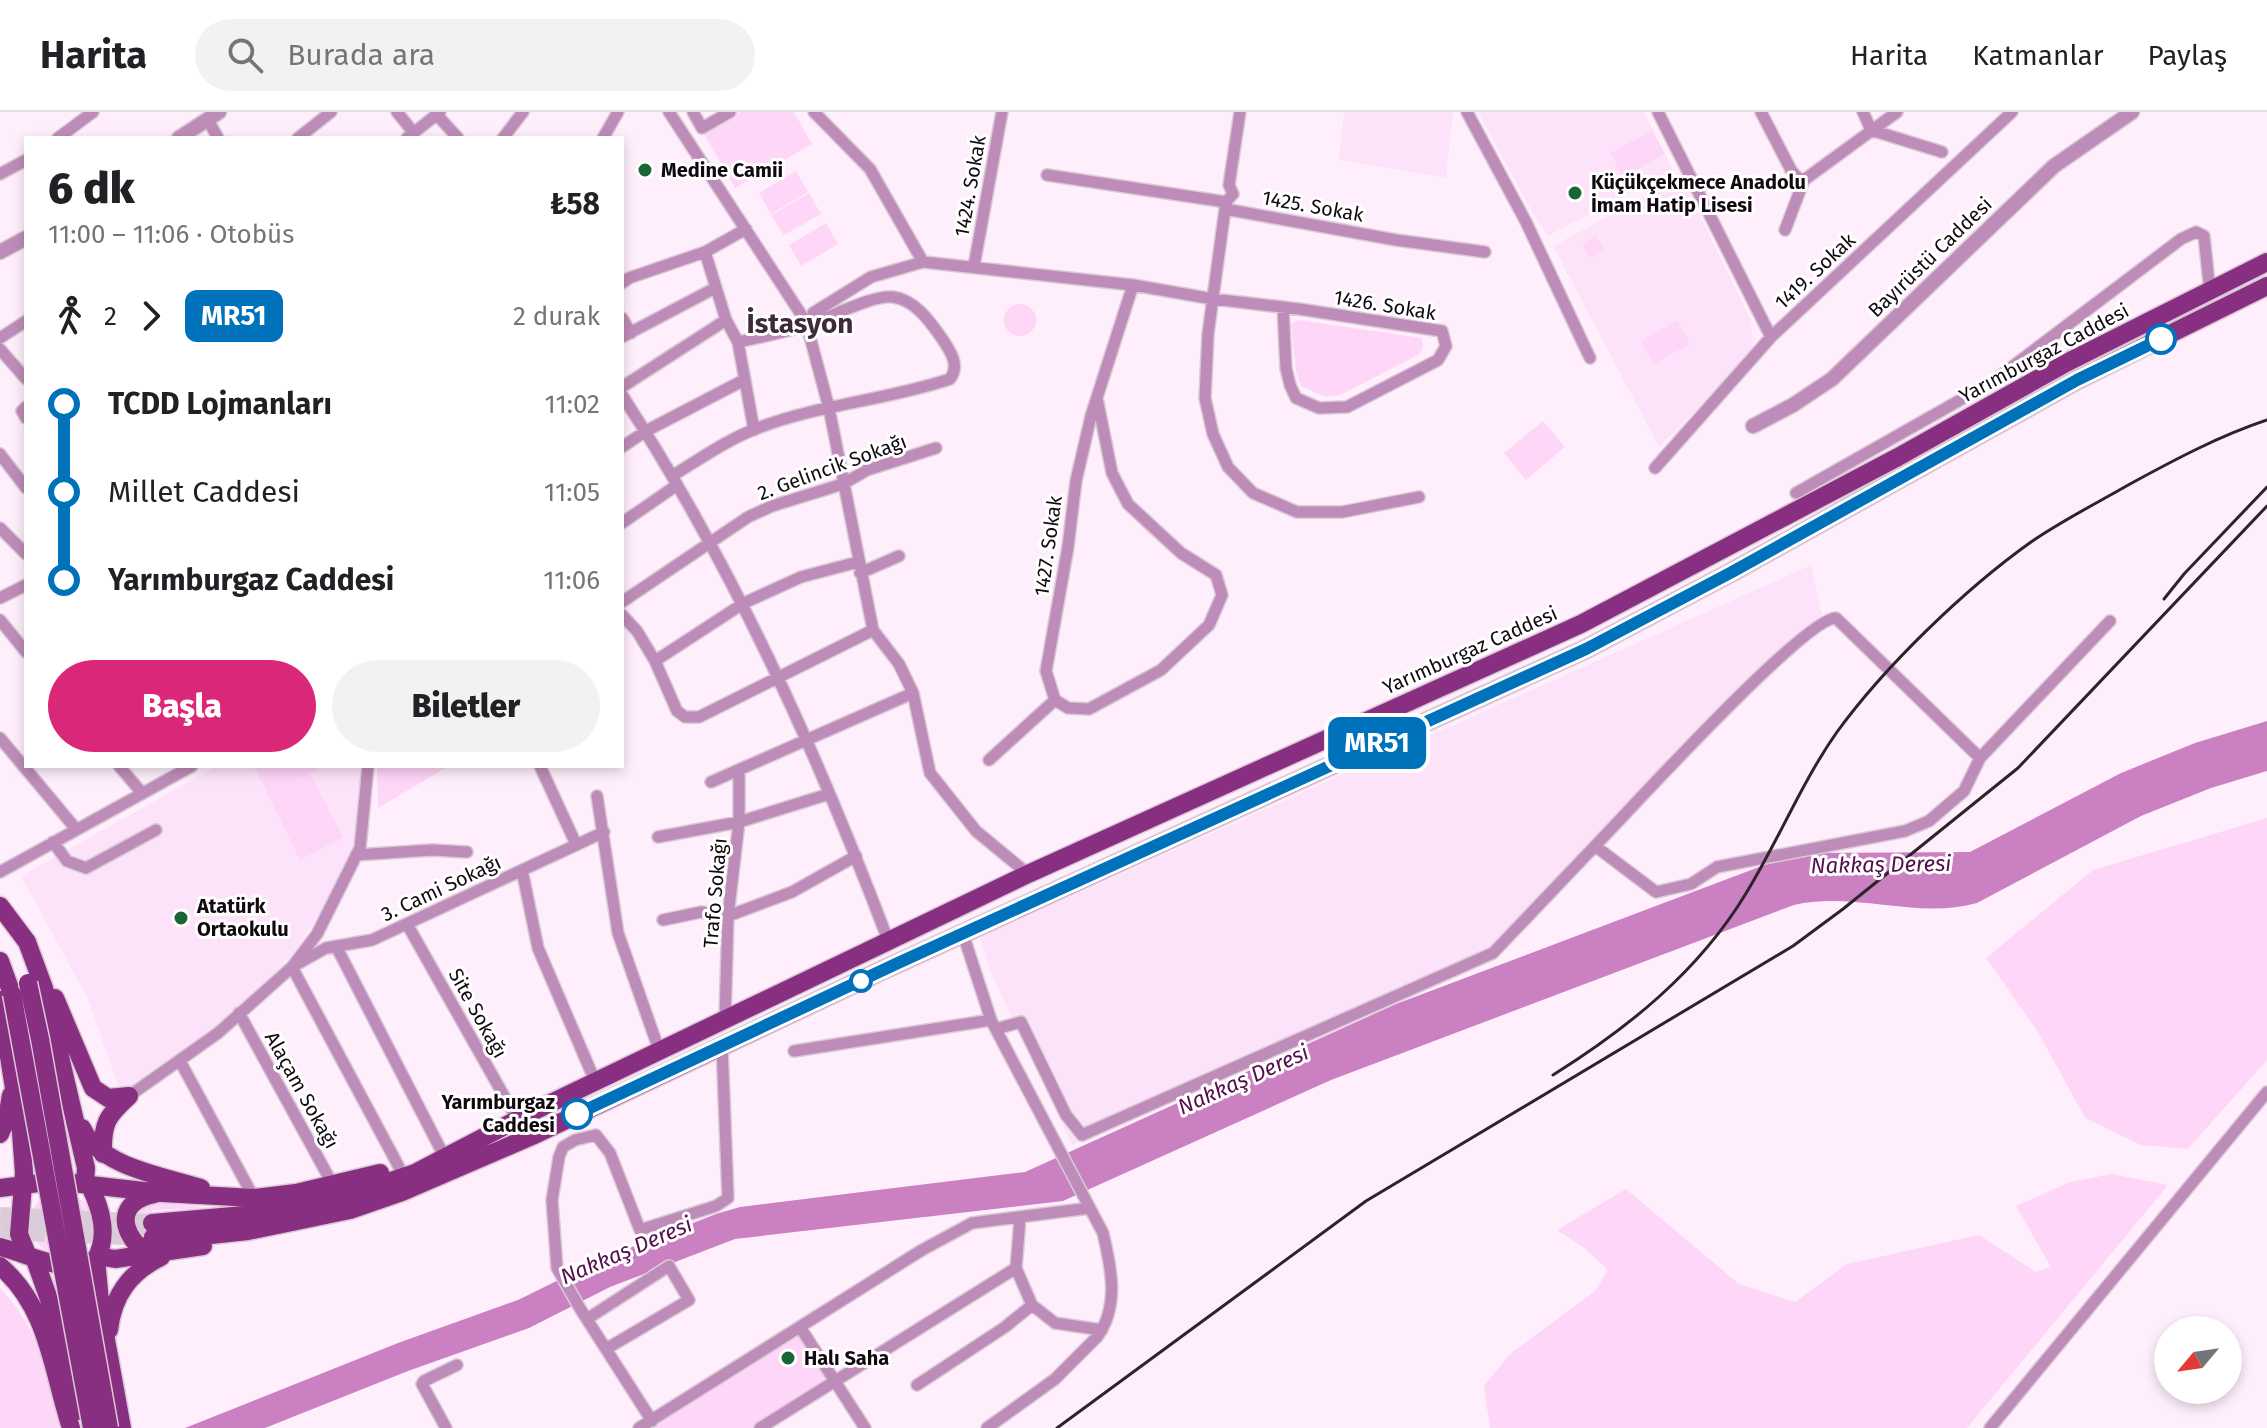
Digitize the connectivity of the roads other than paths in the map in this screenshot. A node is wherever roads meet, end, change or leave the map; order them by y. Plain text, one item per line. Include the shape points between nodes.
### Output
1 (93, 112) edge
2 (331, 112) edge
3 (397, 112) edge
4 (523, 112) edge
5 (618, 112) edge
6 (669, 112) edge
7 (693, 112) edge
8 (730, 112) edge
9 (814, 112) edge
10 (1002, 112) edge
11 (1240, 112) edge
12 (1467, 112) edge
13 (1658, 112) edge
14 (1761, 112) edge
15 (1863, 112) edge
16 (1897, 112) edge
17 (2012, 112) edge
18 (2132, 112) edge
19 (439, 114) edge
20 (214, 116) edge
21 (1871, 130) junction
22 (411, 135) edge
23 (61, 136) edge
24 (182, 136) edge
25 (218, 136) edge
26 (301, 136) edge
27 (456, 136) edge
28 (505, 136) edge
29 (604, 136) edge
30 (1942, 152) dead end
31 (24, 161) edge
32 (0, 174) edge
33 (1047, 175) dead end
34 (1804, 180) junction
35 (1226, 206) junction
36 (746, 229) junction
37 (1785, 230) dead end
38 (24, 239) edge
39 (0, 252) edge
40 (705, 252) junction
41 (1485, 252) dead end
42 (923, 262) junction
43 (2267, 262) edge
44 (974, 266) junction
45 (624, 282) edge
46 (1133, 285) junction
47 (2267, 286) edge
48 (715, 288) junction
49 (2210, 292) junction
50 (1213, 299) junction
51 (1283, 307) junction
52 (2219, 310) junction
53 (813, 313) dead end
54 (726, 320) junction
55 (24, 322) edge
56 (808, 325) junction
57 (627, 335) edge
58 (1771, 337) junction
59 (0, 338) edge
60 (738, 342) junction
61 (0, 349) edge
62 (1590, 358) dead end
63 (24, 377) edge
64 (744, 380) junction
65 (624, 386) edge
66 (624, 398) edge
67 (1097, 398) junction
68 (829, 408) junction
69 (1753, 426) dead end
70 (754, 430) junction
71 (646, 431) junction
72 (624, 446) edge
73 (936, 448) dead end
74 (0, 454) edge
75 (1655, 468) dead end
76 (674, 480) junction
77 (843, 484) junction
78 (24, 485) edge
79 (1796, 493) dead end
80 (1419, 497) dead end
81 (624, 521) edge
82 (0, 528) edge
83 (712, 542) junction
84 (24, 552) edge
85 (899, 556) dead end
86 (859, 567) junction
87 (24, 586) edge
88 (0, 598) edge
89 (624, 601) edge
90 (744, 603) junction
91 (624, 617) edge
92 (0, 620) edge
93 (2110, 621) dead end
94 (873, 630) junction
95 (24, 650) edge
96 (655, 661) junction
97 (779, 676) junction
98 (913, 693) junction
99 (1055, 700) junction
100 (0, 738) edge
101 (808, 741) junction
102 (1980, 758) junction
103 (989, 760) dead end
104 (24, 767) edge
105 (25, 768) edge
106 (121, 768) edge
107 (188, 768) edge
108 (368, 768) edge
109 (541, 768) edge
110 (739, 770) junction
111 (711, 782) dead end
112 (142, 793) junction
113 (829, 794) junction
114 (597, 796) dead end
115 (739, 822) junction
116 (76, 829) junction
117 (156, 830) dead end
118 (604, 832) junction
119 (658, 837) dead end
120 (53, 842) junction
121 (576, 844) junction
122 (1595, 846) junction
123 (467, 852) dead end
124 (0, 854) edge
125 (356, 855) junction
126 (856, 856) junction
127 (5, 868) edge
128 (522, 870) junction
129 (1028, 874) junction
130 (0, 907) edge
131 (728, 916) junction
132 (663, 920) dead end
133 (407, 924) junction
134 (963, 934) junction
135 (888, 940) junction
136 (27, 942) junction
137 (336, 946) junction
138 (0, 961) edge
139 (898, 963) junction
140 (292, 967) junction
141 (13, 992) edge
142 (239, 1013) junction
143 (725, 1019) junction
144 (994, 1024) junction
145 (722, 1046) junction
146 (659, 1050) junction
147 (794, 1051) dead end
148 (9, 1056) junction
149 (180, 1061) junction
150 (595, 1081) junction
151 (68, 1087) junction
152 (2267, 1092) edge
153 (129, 1096) junction
154 (517, 1119) junction
155 (21, 1132) junction
156 (0, 1134) edge
157 (450, 1150) junction
158 (103, 1154) junction
159 (399, 1167) junction
160 (88, 1185) junction
161 (333, 1185) junction
162 (23, 1186) junction
163 (0, 1188) edge
164 (162, 1193) junction
165 (230, 1198) junction
166 (254, 1198) junction
167 (1090, 1208) junction
168 (1020, 1219) junction
169 (160, 1241) junction
170 (0, 1247) edge
171 (31, 1257) junction
172 (97, 1257) junction
173 (0, 1266) edge
174 (1016, 1268) junction
175 (1032, 1305) junction
176 (101, 1312) junction
177 (584, 1314) junction
178 (55, 1316) junction
179 (800, 1327) junction
180 (1102, 1330) junction
181 (108, 1340) junction
182 (606, 1349) junction
183 (457, 1365) dead end
184 (837, 1382) junction
185 (917, 1385) dead end
186 (652, 1421) junction
187 (71, 1428) edge
188 (80, 1428) edge
189 (92, 1428) edge
190 (109, 1428) edge
191 (122, 1428) edge
192 (446, 1428) edge
193 (639, 1428) edge
194 (760, 1428) edge
195 (865, 1428) edge
196 (987, 1428) edge
197 (1990, 1428) edge

1 - 23 street
2 - 26 street
3 - 22 street
4 - 28 street
5 - 29 street
6 - 36 street
7 - 8 street via 702,128
9 - 42 street via 870,169
10 - 44 street, 1424. Sokak
11 - 35 street via 1229,185 1222,192
12 - 62 street
13 - 58 street
14 - 34 street via 1791,170
15 - 21 street
16 - 21 street
17 - 58 street, 1419. Sokak
18 - 69 street, Bayırüstü Caddesi via 2054,166 1832,379
19 - 22 street
19 - 27 street
20 - 24 street
20 - 25 street
21 - 30 street
21 - 34 street
31 - 32 street
33 - 35 street, 1425. Sokak
34 - 37 street
35 - 41 street, 1425. Sokak
35 - 50 street
36 - 40 street
36 - 56 street
38 - 39 street
40 - 45 street
40 - 48 street
42 - 44 street, 1426. Sokak
42 - 53 street, 1426. Sokak via 871,277
43 - 49 main road, Yarımburgaz Caddesi
44 - 46 street, 1426. Sokak
46 - 50 street, 1426. Sokak
46 - 67 street, 1427. Sokak
47 - 52 main road, Yarımburgaz Caddesi
48 - 54 street
48 - 57 street
49 - 52 main road
49 - 79 street via 2204,236 2196,232 1992,382
49 - 129 main road, Yarımburgaz Caddesi via 2066,363 1581,624
50 - 51 street, 1426. Sokak
50 - 80 street via 1205,398 1228,467 1253,493 1297,512 1342,512
51 - 51 street, 1426. Sokak via 1442,331 1446,346 1438,360 1347,407 1319,408 1296,398 1290,385
52 - 134 main road, Yarımburgaz Caddesi via 2077,380 1586,649
54 - 60 street
54 - 65 street
55 - 59 street
56 - 60 street
56 - 68 street
56 - 68 street via 892,297 913,305 952,353 955,372 950,379
58 - 75 street, 1419. Sokak
60 - 64 street
61 - 63 street
64 - 70 street
64 - 71 street
66 - 71 street
67 - 99 street, 1427. Sokak via 1076,481 1046,671
67 - 99 street, 1427. Sokak via 1121,494 1181,553 1216,575 1222,595 1209,625 1161,670 1089,709 1068,708
68 - 70 street
68 - 77 street
70 - 76 street
71 - 72 street
71 - 76 street
73 - 77 street, 2. Gelincik Sokağı via 867,470
74 - 78 street
76 - 81 street
76 - 83 street
77 - 83 street, 2. Gelincik Sokağı via 772,506
77 - 86 street
82 - 84 street
83 - 89 street, 2. Gelincik Sokağı
83 - 90 street
85 - 86 street
86 - 90 street via 801,577
86 - 94 street
87 - 88 street
90 - 96 street
90 - 97 street
91 - 96 street
92 - 95 street
93 - 102 street
94 - 97 street
94 - 98 street
96 - 97 street via 677,711 685,717 699,717
97 - 101 street
98 - 101 street
98 - 129 street via 930,773 976,831
99 - 103 street
100 - 104 street
101 - 110 street
101 - 113 street
102 - 122 street via 1964,791 1929,821 1905,831 1717,867 1691,884 1656,892
102 - 122 street via 1830,617 1767,668
105 - 116 street
106 - 112 street
107 - 112 street
108 - 125 street via 364,827
109 - 121 street
110 - 111 street
110 - 115 street, Trafo Sokağı
112 - 116 street
113 - 115 street
113 - 126 street
114 - 118 street
115 - 119 street
115 - 131 street, Trafo Sokağı
116 - 120 street
117 - 120 street via 86,868 67,861
118 - 121 street, 3. Cami Sokağı
118 - 146 street via 618,933
120 - 127 street
121 - 128 street, 3. Cami Sokağı
122 - 144 street via 1493,953 1082,1135 1066,1115 1021,1022
123 - 125 street
124 - 127 street
125 - 140 street via 317,934
126 - 131 street via 792,892
126 - 135 street
128 - 133 street, 3. Cami Sokağı
128 - 150 street via 538,948
129 - 135 main road, Yarımburgaz Caddesi
130 - 136 main road
130 - 141 main road
131 - 132 street via 701,912
131 - 143 street, Trafo Sokağı
133 - 137 street, 3. Cami Sokağı via 372,940
133 - 154 street, Site Sokağı
134 - 139 main road, Yarımburgaz Caddesi
134 - 144 street
135 - 139 main road
135 - 143 main road, Yarımburgaz Caddesi
136 - 151 main road
136 - 153 main road via 93,1088 108,1098
137 - 140 street, 3. Cami Sokağı
137 - 157 street
138 - 141 main road
139 - 145 main road, Yarımburgaz Caddesi
140 - 142 street
140 - 159 street
141 - 148 main road
141 - 189 main road, bridge
141 - 190 main road, bridge
142 - 149 street
142 - 161 street, Alaçam Sokağı
143 - 146 main road, Yarımburgaz Caddesi
144 - 147 street
144 - 167 street
145 - 169 main road, Yarımburgaz Caddesi via 483,1157 448,1182 393,1208 325,1227
145 - 177 street via 728,1198 716,1206 640,1230 610,1153 596,1135 563,1147 552,1200 557,1268
146 - 150 main road, Yarımburgaz Caddesi
148 - 155 main road
148 - 156 main road via 11,1095
149 - 153 street
149 - 166 street
150 - 154 main road, Yarımburgaz Caddesi
151 - 155 main road via 71,1134 58,1161 33,1159
151 - 158 main road via 83,1131
151 - 160 main road
152 - 197 street
153 - 158 main road via 108,1117
154 - 157 main road, Yarımburgaz Caddesi
155 - 162 main road
157 - 159 main road
157 - 169 main road via 415,1173 339,1198
158 - 165 main road
159 - 161 main road
160 - 162 main road via 54,1181
160 - 164 main road
160 - 172 main road via 98,1201 103,1229
161 - 166 main road
162 - 163 main road
162 - 171 main road via 19,1234
164 - 165 main road
164 - 169 main road via 136,1200 125,1219 137,1245
165 - 166 main road
167 - 168 street
167 - 180 street via 1110,1263 1112,1297
168 - 174 street
168 - 179 street via 972,1223
169 - 172 main road via 115,1259
169 - 181 main road via 125,1284 110,1317
170 - 171 main road
171 - 172 main road via 70,1266
171 - 178 main road
172 - 176 main road
173 - 187 main road via 26,1293 42,1325
174 - 175 street
174 - 184 street
175 - 180 street via 1055,1323
175 - 185 street
176 - 178 main road via 91,1291 76,1289
176 - 181 main road
177 - 182 street
177 - 182 street via 669,1266 689,1300
178 - 188 main road
179 - 184 street
179 - 186 street
180 - 196 street via 1055,1379
181 - 191 main road
182 - 186 street
183 - 192 street via 422,1384
184 - 194 street
184 - 195 street
186 - 193 street

